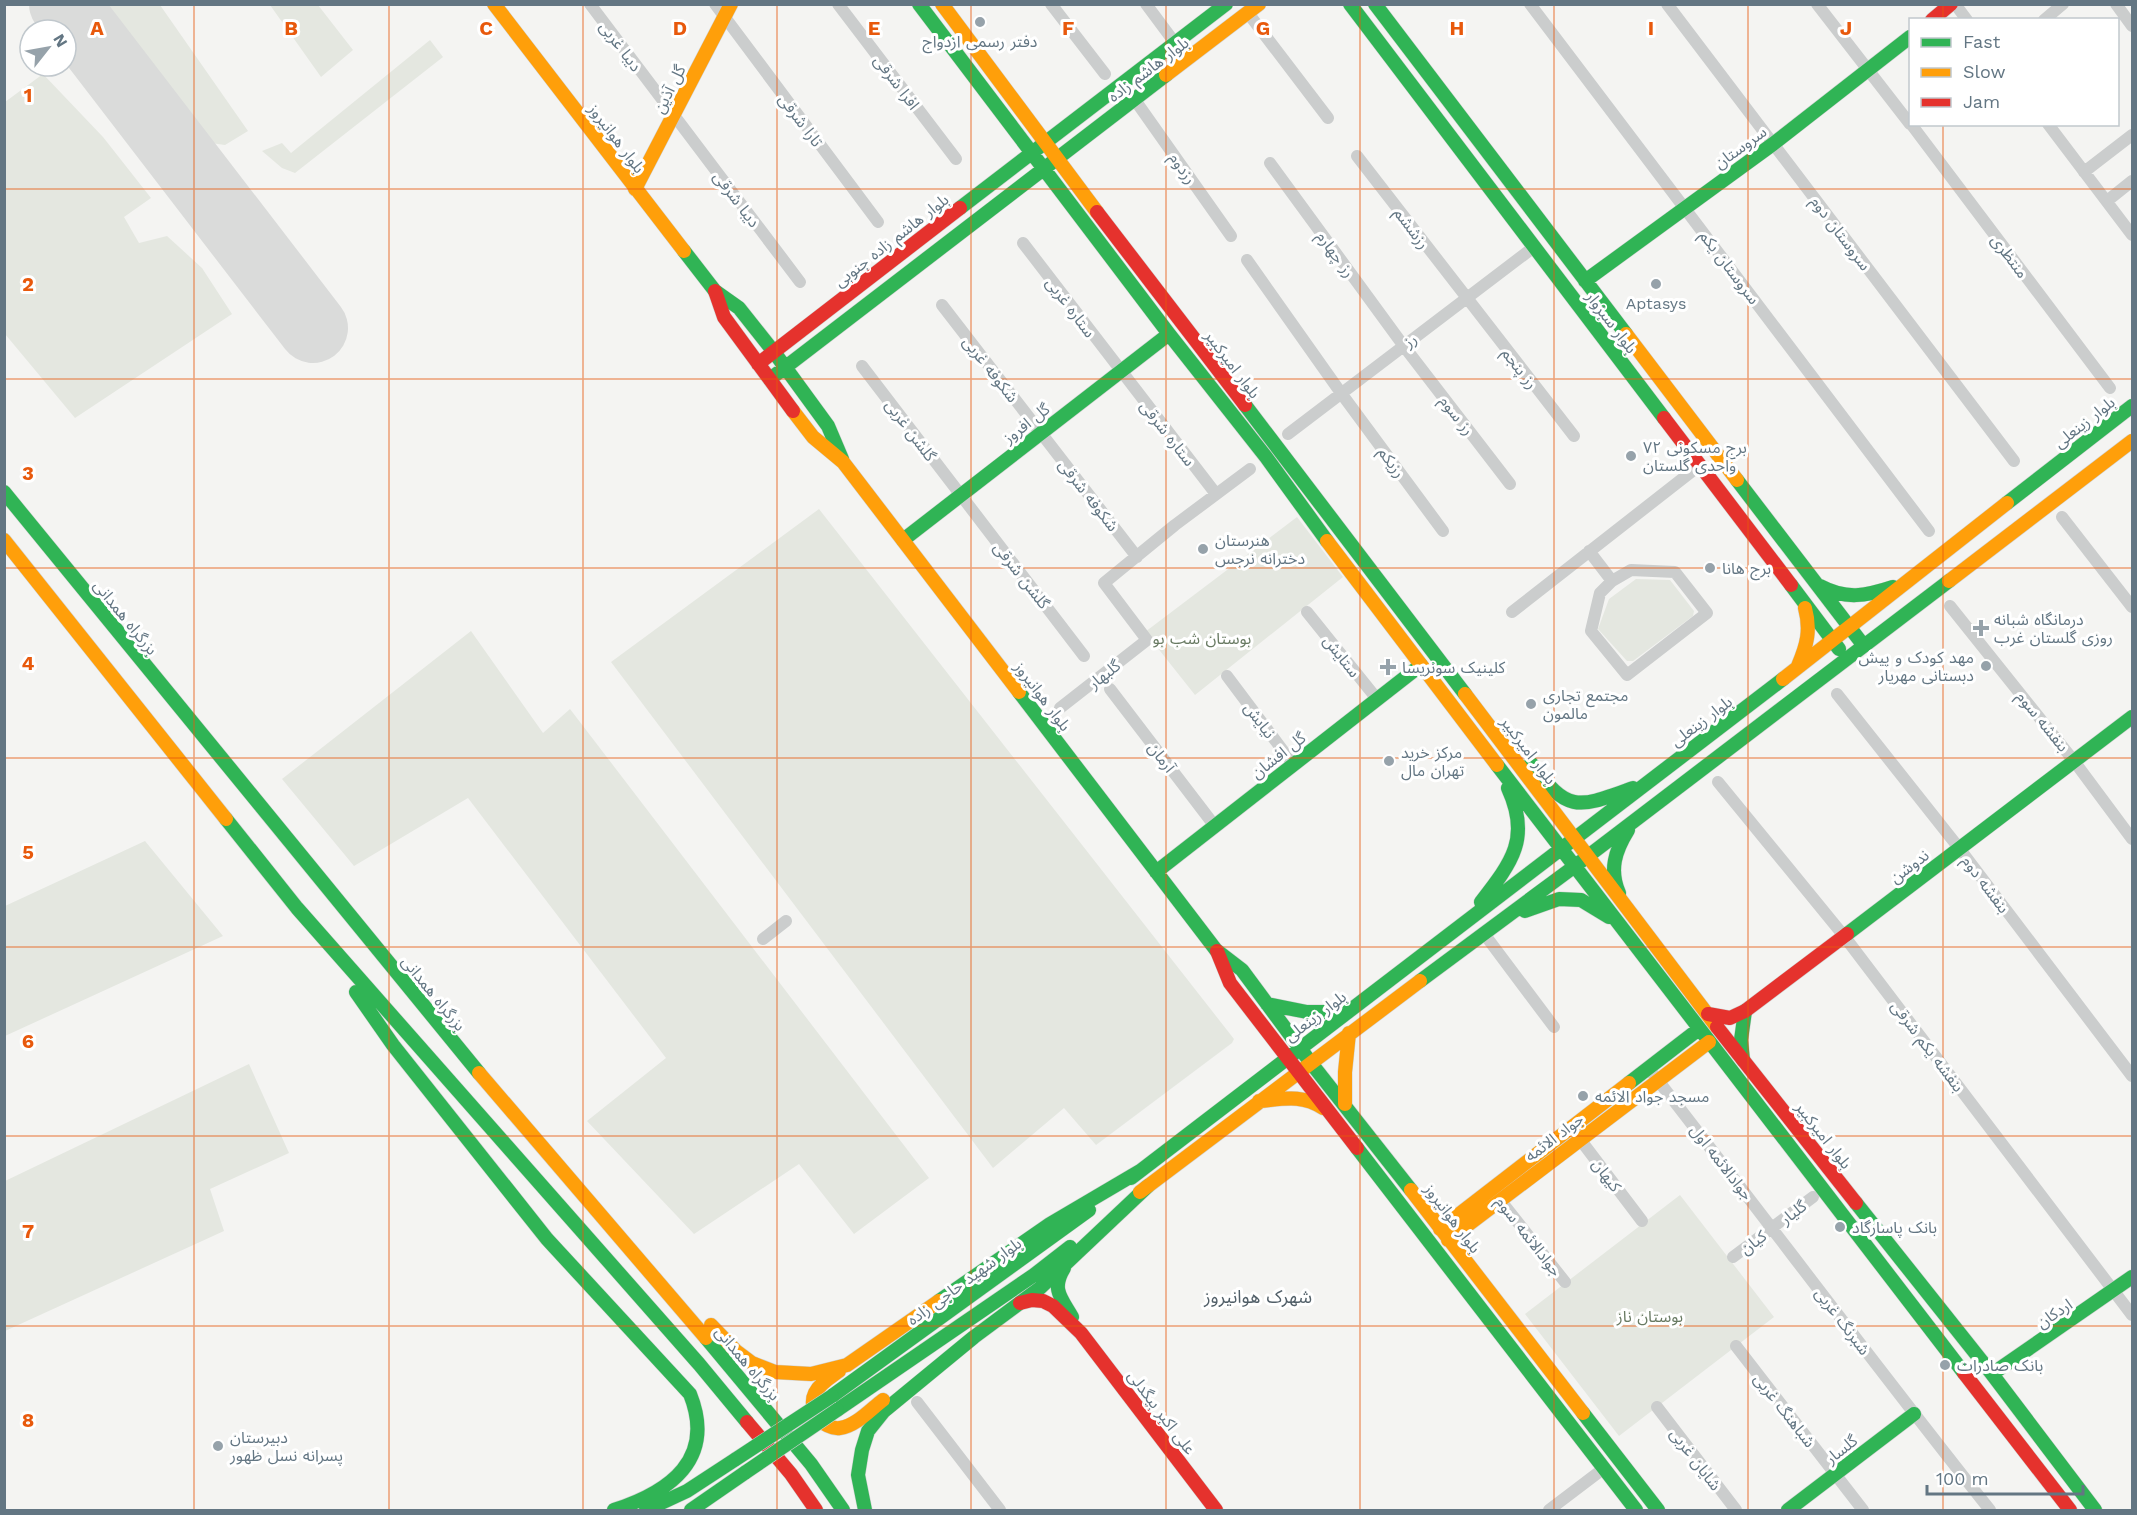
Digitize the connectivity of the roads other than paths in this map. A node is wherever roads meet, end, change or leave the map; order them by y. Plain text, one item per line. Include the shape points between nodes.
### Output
1 (494, 4) edge
2 (590, 4) edge
3 (715, 4) edge
4 (731, 4) edge
5 (838, 4) edge
6 (919, 4) edge
7 (942, 4) edge
8 (1051, 4) edge
9 (1146, 4) edge
10 (1226, 4) edge
11 (1259, 4) edge
12 (1350, 4) edge
13 (1375, 4) edge
14 (1530, 4) edge
15 (1667, 4) edge
16 (1817, 4) edge
17 (1951, 4) edge
18 (1955, 4) edge
19 (2063, 4) edge
20 (2116, 4) edge
21 (1248, 13) junction
22 (724, 18) junction
23 (1934, 18) edge
24 (1966, 18) edge
25 (2046, 18) edge
26 (2133, 26) edge
27 (1909, 39) edge
28 (1175, 43) junction
29 (1870, 70) junction
30 (1105, 74) dead end
31 (1135, 100) junction
32 (674, 115) junction
33 (1328, 118) dead end
34 (1909, 121) edge
35 (1913, 126) edge
36 (2050, 126) edge
37 (2133, 135) edge
38 (1044, 143) junction
39 (1773, 144) junction
40 (1031, 153) junction
41 (1357, 156) dead end
42 (956, 159) dead end
43 (1056, 159) junction
44 (1270, 163) dead end
45 (1044, 170) junction
46 (2084, 172) junction
47 (2133, 181) edge
48 (635, 189) junction
49 (2107, 201) junction
50 (1685, 207) junction
51 (878, 222) dead end
52 (2133, 235) edge
53 (1231, 236) dead end
54 (1023, 243) dead end
55 (1534, 247) junction
56 (1247, 260) dead end
57 (1585, 280) junction
58 (800, 282) dead end
59 (715, 291) junction
60 (1467, 299) junction
61 (942, 305) dead end
62 (1169, 334) junction
63 (1403, 345) junction
64 (774, 352) junction
65 (758, 364) junction
66 (862, 366) dead end
67 (785, 368) junction
68 (1120, 371) junction
69 (770, 379) junction
70 (2110, 388) dead end
71 (1341, 393) junction
72 (2133, 406) edge
73 (1041, 433) junction
74 (1288, 434) dead end
75 (1574, 436) dead end
76 (2133, 441) edge
77 (2014, 461) dead end
78 (843, 462) junction
79 (1700, 465) junction
80 (1250, 469) dead end
81 (1510, 484) dead end
82 (4, 492) edge
83 (960, 494) junction
84 (1216, 494) junction
85 (2062, 516) dead end
86 (1443, 531) dead end
87 (1929, 531) dead end
88 (4, 540) edge
89 (903, 540) junction
90 (1589, 551) junction
91 (1137, 557) junction
92 (1612, 581) junction
93 (1908, 582) junction
94 (1817, 584) junction
95 (1802, 598) junction
96 (1950, 606) dead end
97 (2133, 607) edge
98 (1307, 612) dead end
99 (1512, 612) dead end
100 (1850, 627) junction
101 (1833, 640) junction
102 (1864, 646) junction
103 (1437, 655) junction
104 (1084, 656) dead end
105 (1847, 659) junction
106 (1421, 665) junction
107 (1797, 669) junction
108 (1227, 676) dead end
109 (1110, 689) dead end
110 (1837, 694) dead end
111 (1377, 699) junction
112 (1060, 708) dead end
113 (2133, 717) edge
114 (1485, 749) junction
115 (2074, 761) junction
116 (1293, 764) junction
117 (1718, 782) dead end
118 (1648, 783) junction
119 (1659, 801) junction
120 (1214, 825) junction
121 (1575, 839) junction
122 (2133, 839) edge
123 (1959, 848) junction
124 (1562, 849) junction
125 (1588, 856) junction
126 (1575, 866) junction
127 (1156, 872) junction
128 (297, 908) junction
129 (1629, 912) junction
130 (1469, 919) junction
131 (786, 921) dead end
132 (1617, 922) junction
133 (1844, 936) junction
134 (1480, 938) junction
135 (763, 939) dead end
136 (1216, 950) junction
137 (1267, 1004) junction
138 (1745, 1011) junction
139 (1348, 1012) junction
140 (1708, 1014) junction
141 (1554, 1027) dead end
142 (1699, 1029) junction
143 (1349, 1033) junction
144 (1709, 1041) junction
145 (1300, 1049) junction
146 (460, 1052) junction
147 (1287, 1058) junction
148 (1743, 1060) junction
149 (1311, 1063) junction
150 (1298, 1073) junction
151 (1653, 1074) junction
152 (2133, 1076) edge
153 (1258, 1101) junction
154 (1345, 1104) junction
155 (1328, 1112) junction
156 (1576, 1133) junction
157 (1140, 1171) junction
158 (1148, 1186) junction
159 (1496, 1195) junction
160 (1813, 1197) dead end
161 (1642, 1221) dead end
162 (1772, 1227) junction
163 (1444, 1234) junction
164 (1733, 1257) dead end
165 (1070, 1261) junction
166 (2133, 1277) edge
167 (1565, 1282) dead end
168 (2114, 1291) junction
169 (1020, 1304) junction
170 (2133, 1315) edge
171 (1081, 1333) junction
172 (974, 1337) junction
173 (1736, 1347) dead end
174 (846, 1365) junction
175 (1992, 1374) junction
176 (917, 1402) dead end
177 (835, 1403) junction
178 (1657, 1407) dead end
179 (1914, 1414) junction
180 (1603, 1469) junction
181 (1835, 1474) junction
182 (614, 1510) edge
183 (646, 1510) edge
184 (691, 1510) edge
185 (816, 1510) edge
186 (843, 1510) edge
187 (865, 1510) edge
188 (1000, 1510) edge
189 (1216, 1510) edge
190 (1549, 1510) edge
191 (1636, 1510) edge
192 (1658, 1510) edge
193 (1736, 1510) edge
194 (1788, 1510) edge
195 (1863, 1510) edge
196 (1990, 1510) edge
197 (2070, 1510) edge
198 (2095, 1510) edge

1 - 48 main road, بلوار هوانیروز
2 - 32 street, دیبا غربی
3 - 22 street, تارا شرقی
4 - 22 main road, گل آذین
5 - 42 street, افرا شرقی
6 - 40 main road, بلوار امیرکبیر
7 - 38 main road, بلوار امیرکبیر
8 - 30 street
9 - 28 street
10 - 28 main road, بلوار هاشم زاده
11 - 21 main road, بلوار هاشم زاده
12 - 55 main road, بلوار سبزوار
13 - 57 main road, بلوار سبزوار
14 - 50 street, سروستان یکم
15 - 39 street, سروستان دوم
16 - 29 street, منتظری
17 - 23 main road
18 - 24 street
19 - 25 street
20 - 26 street
21 - 31 main road, بلوار هاشم زاده
21 - 33 street
22 - 32 main road, گل آذین
22 - 51 street, تارا شرقی
27 - 29 main road, سروستان
28 - 38 main road, بلوار هاشم زاده
29 - 34 street, منتظری
29 - 39 main road, سروستان
31 - 43 main road, بلوار هاشم زاده
31 - 53 street, رزدوم
32 - 48 main road, گل آذین
32 - 58 street, دیبا شرقی
35 - 70 street, منتظری
36 - 46 street
37 - 46 street
38 - 40 main road, بلوار هاشم زاده جنوبی
38 - 43 main road, بلوار امیرکبیر
39 - 50 main road, سروستان
39 - 77 street, سروستان دوم
40 - 45 main road, بلوار امیرکبیر
40 - 64 main road, بلوار هاشم زاده جنوبی
41 - 60 street, رزششم
43 - 45 main road, بلوار هاشم زاده
43 - 103 main road, بلوار امیرکبیر
44 - 63 street, رز چهارم
45 - 62 main road, بلوار امیرکبیر
45 - 67 main road
46 - 49 street
47 - 49 street
48 - 59 main road, بلوار هوانیروز
49 - 52 street
50 - 57 main road, سروستان
50 - 87 street, سروستان یکم
54 - 68 street, ستاره غربی
55 - 60 street, رز
55 - 79 main road, بلوار سبزوار
56 - 71 street
57 - 94 main road, بلوار سبزوار
59 - 64 main road, بلوار هوانیروز via 740,308
59 - 65 main road, بلوار هوانیروز via 724,317
60 - 63 street, رز
60 - 75 street, رز پنجم
61 - 73 street, شکوفه غربی
62 - 68 main road, گل افروز
62 - 106 main road, بلوار امیرکبیر
63 - 71 street, رز
63 - 81 street, رز سوم
64 - 65 main road, بلوار هاشم زاده جنوبی
64 - 67 main road, بلوار هوانیروز
65 - 69 main road, بلوار هوانیروز
66 - 83 street, گلشن غربی
67 - 69 main road
67 - 78 main road, بلوار هوانیروز via 828,426
68 - 73 main road, گل افروز
68 - 84 street, ستاره شرقی
69 - 78 main road, بلوار هوانیروز via 813,437
71 - 74 street, رز
71 - 86 street, رزیکم
72 - 93 main road, بلوار زینعلی
73 - 83 main road, گل افروز
73 - 91 street, شکوفه شرقی
76 - 102 main road, بلوار زینعلی
78 - 89 main road, بلوار هوانیروز
79 - 90 street
79 - 95 main road, بلوار سبزوار
80 - 84 street
82 - 146 main road, بزرگراه همدانی
83 - 89 main road, گل افروز
83 - 104 street, گلشن شرقی
84 - 91 street
85 - 97 street
88 - 128 main road
89 - 127 main road, بلوار هوانیروز
90 - 92 street
90 - 99 street
91 - 112 street, گلبهار via 1104,583 1147,640
92 - 92 street via 1631,570 1675,572 1707,613 1627,675 1591,631 1600,593
93 - 94 main road via 1867,597 1845,597
93 - 100 main road, بلوار زینعلی
94 - 100 main road, بلوار سبزوار
95 - 101 main road, بلوار سبزوار
95 - 107 main road via 1810,640
96 - 115 street, بنفشه سوم
98 - 111 street, ستایش
100 - 101 main road, بلوار زینعلی
100 - 102 main road, بلوار سبزوار
101 - 105 main road, بلوار سبزوار
101 - 107 main road, بلوار زینعلی
102 - 105 main road, بلوار زینعلی
103 - 118 main road via 1500,721 1559,797 1588,802
103 - 121 main road, بلوار امیرکبیر
105 - 119 main road, بلوار زینعلی
106 - 111 main road, گل افشان
106 - 114 main road, بلوار امیرکبیر
107 - 118 main road, بلوار زینعلی
108 - 116 street, نیایش
109 - 120 street, آرمان
110 - 123 street, بنفشه دوم
111 - 116 main road, گل افشان
113 - 115 main road, ندوشن
114 - 124 main road, بلوار امیرکبیر
114 - 130 main road via 1513,797 1519,822 1518,845
115 - 122 street, بنفشه سوم
115 - 123 main road, ندوشن
116 - 120 main road, گل افشان
117 - 133 street, بنفشه یکم شرقی
118 - 121 main road, بلوار زینعلی
119 - 125 main road, بلوار زینعلی
119 - 129 main road via 1628,831 1616,849 1616,888
120 - 127 main road, گل افشان
121 - 124 main road, بلوار زینعلی
121 - 125 main road, بلوار امیرکبیر
123 - 133 main road, ندوشن
123 - 152 street, بنفشه دوم
124 - 126 main road, بلوار امیرکبیر
124 - 130 main road, بلوار زینعلی
125 - 126 main road, بلوار زینعلی
125 - 129 main road, بلوار امیرکبیر
126 - 132 main road, بلوار امیرکبیر
126 - 134 main road, بلوار زینعلی
127 - 136 main road, بلوار هوانیروز
128 - 182 main road via 393,1045 540,1230 690,1394 697,1412 696,1433 692,1454 680,1474 645,1498
128 - 185 main road via 699,1364 791,1474
129 - 140 main road, بلوار امیرکبیر
130 - 139 main road, بلوار زینعلی
131 - 135 street
132 - 134 main road via 1581,900 1559,899 1530,908
132 - 142 main road, بلوار امیرکبیر
133 - 138 main road, ندوشن
133 - 168 street, بنفشه یکم شرقی
134 - 141 street
134 - 143 main road, بلوار زینعلی
136 - 137 main road, بلوار هوانیروز via 1242,970
136 - 147 main road, بلوار هوانیروز via 1230,983
137 - 139 main road via 1292,1012
137 - 145 main road, بلوار هوانیروز
138 - 140 main road via 1730,1018
138 - 148 main road
139 - 145 main road, بلوار زینعلی
140 - 148 main road, بلوار امیرکبیر
142 - 144 main road, بلوار امیرکبیر
142 - 151 main road, جواد الائمه
143 - 149 main road, بلوار زینعلی
143 - 154 main road
144 - 151 main road, جواد الائمه
144 - 197 main road, بلوار امیرکبیر
145 - 147 main road, بلوار زینعلی
145 - 149 main road, بلوار هوانیروز
146 - 174 main road via 570,1166 706,1319 752,1363 800,1376 822,1374
146 - 186 main road, بزرگراه همدانی via 746,1384
147 - 150 main road, بلوار هوانیروز
147 - 157 main road, بلوار شهید حاجی زاده
148 - 175 main road, بلوار امیرکبیر
149 - 150 main road, بلوار زینعلی
149 - 154 main road, بلوار هوانیروز
150 - 153 main road, بلوار شهید حاجی زاده
150 - 155 main road, بلوار هوانیروز
151 - 156 main road, جواد الائمه
151 - 162 street, جوادالائمه اول
153 - 155 main road via 1311,1100
153 - 158 main road, بلوار شهید حاجی زاده
154 - 163 main road, بلوار هوانیروز
155 - 180 main road, بلوار هوانیروز
156 - 159 main road, جواد الائمه
156 - 161 street, کیهان
157 - 174 main road via 1050,1224
157 - 177 main road, بلوار شهید حاجی زاده
158 - 165 main road
158 - 177 main road, بلوار شهید حاجی زاده via 1035,1275
159 - 163 main road, جواد الائمه
159 - 167 street, جوادالائمه سوم
160 - 162 street, گلیار
162 - 164 street, کیان
162 - 179 street, شبرنگ غربی
163 - 192 main road, بلوار هوانیروز
165 - 169 main road
165 - 171 main road, علی اکبر بیگدلی via 1056,1281 1057,1289
166 - 168 main road, اردکان
168 - 170 street, بنفشه یکم شرقی
168 - 175 main road, اردکان
169 - 171 main road, علی اکبر بیگدلی via 1043,1300
169 - 172 main road
171 - 189 main road, علی اکبر بیگدلی
172 - 174 main road via 843,1428 832,1428 818,1417 813,1399 815,1391
172 - 187 main road via 884,1411 868,1431 858,1475
173 - 181 street, شباهنگ غربی
175 - 198 main road, بلوار امیرکبیر
176 - 188 street
177 - 183 main road, بلوار شهید حاجی زاده, bridge via 687,1491
177 - 184 main road, بلوار شهید حاجی زاده, bridge
178 - 193 street, شایان غربی
179 - 181 main road, گلسار
179 - 196 street, شبرنگ غربی
180 - 190 street
180 - 191 main road, بلوار هوانیروز
181 - 194 main road, گلسار
181 - 195 street, شباهنگ غربی

